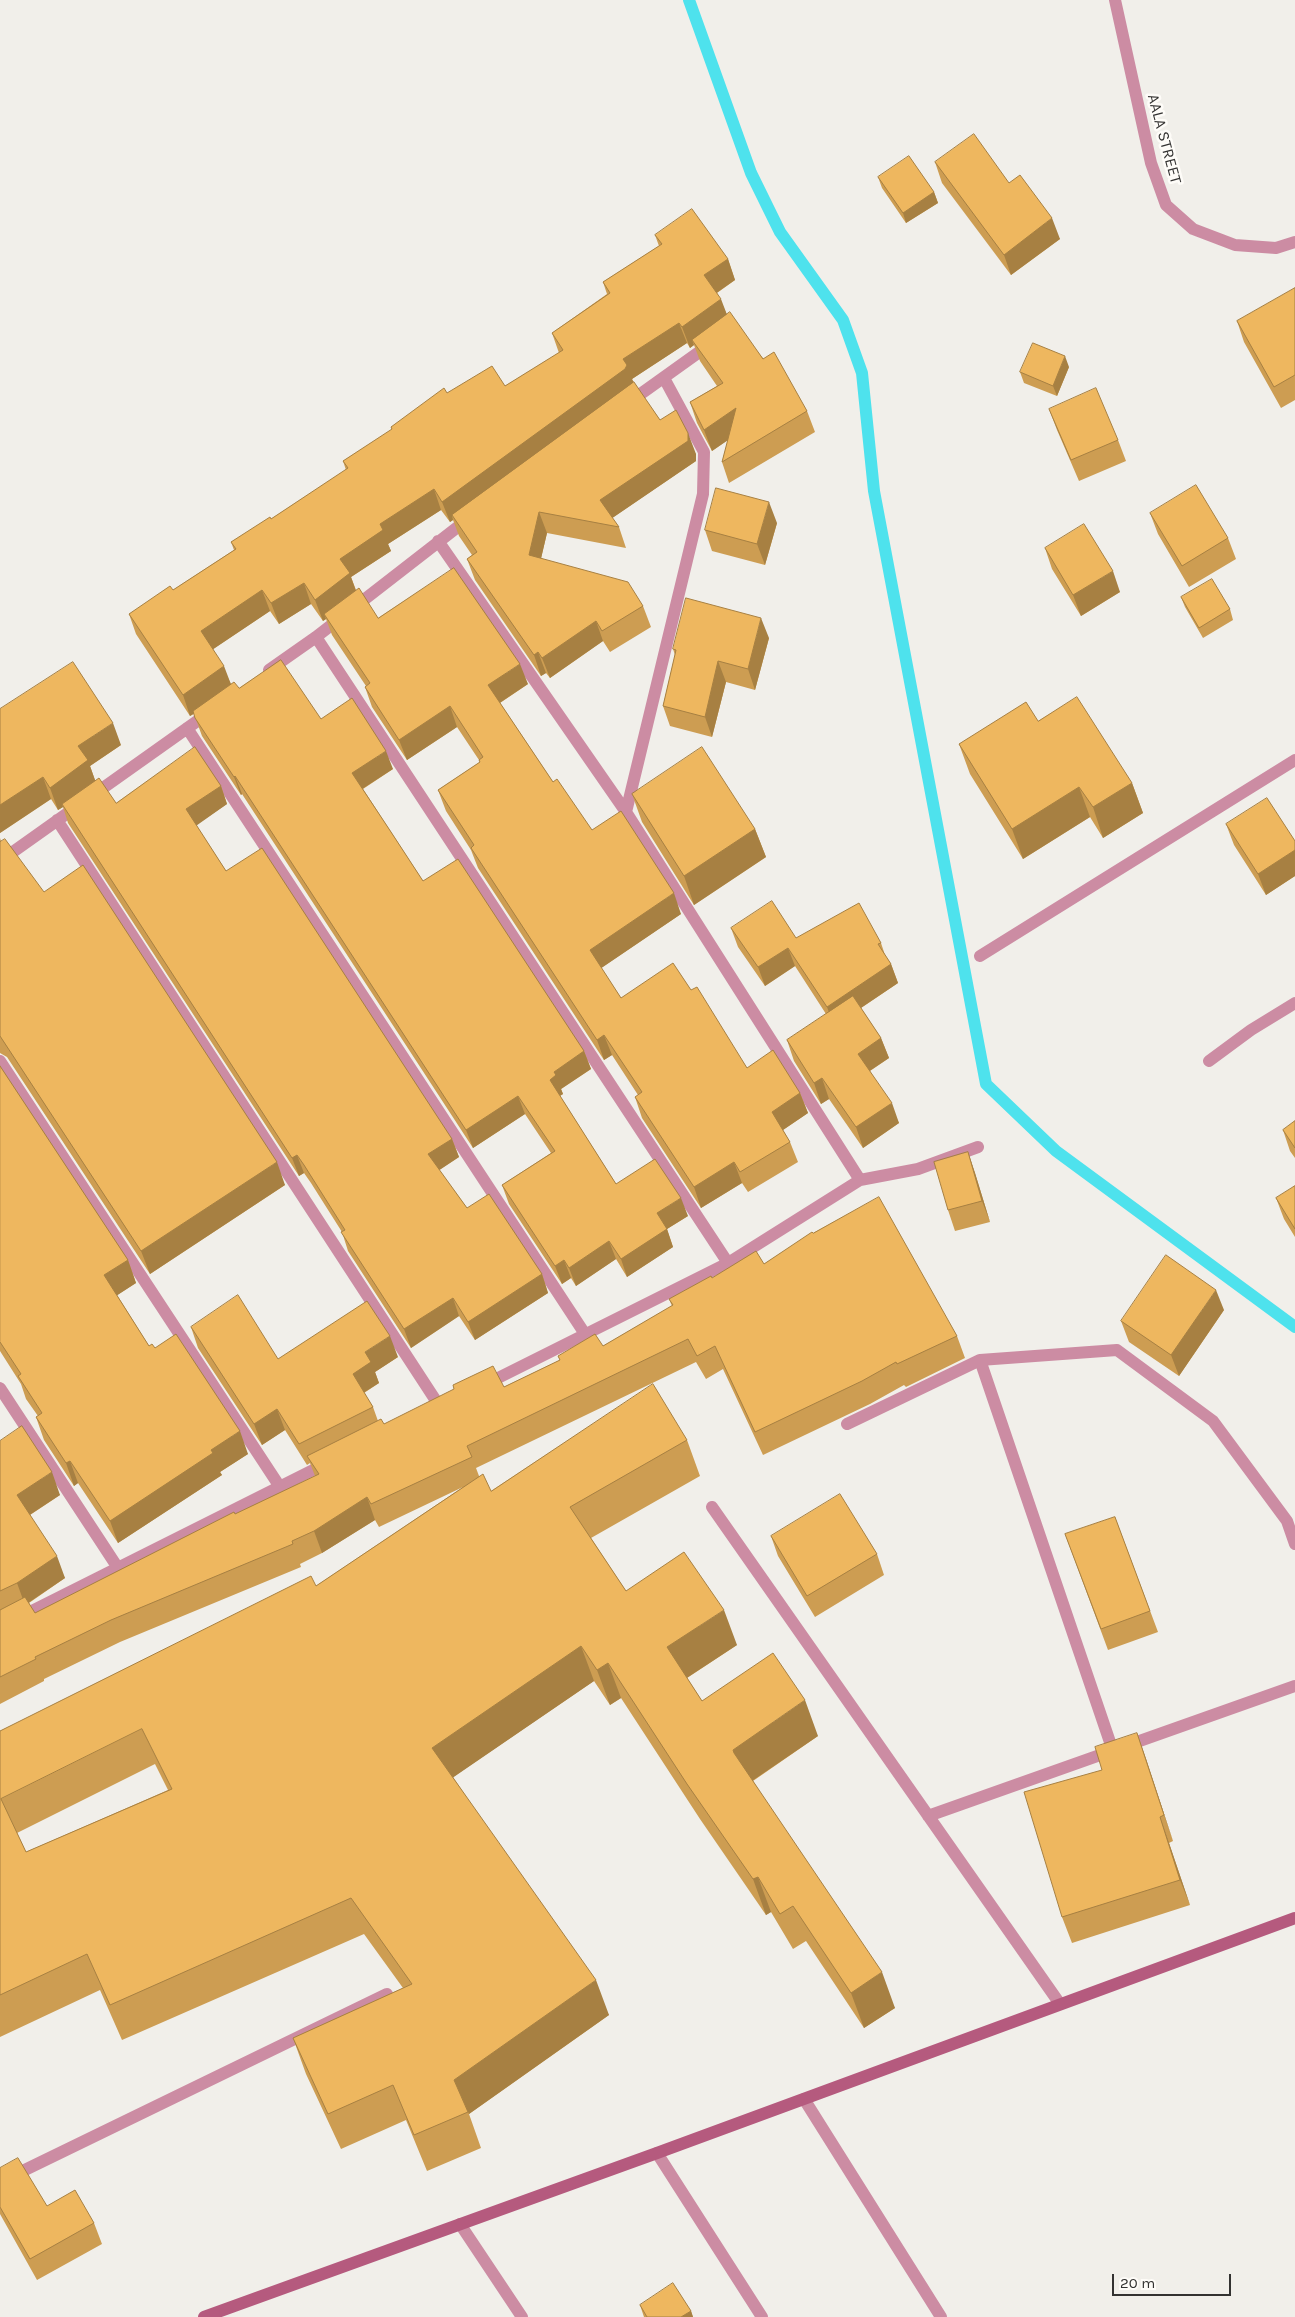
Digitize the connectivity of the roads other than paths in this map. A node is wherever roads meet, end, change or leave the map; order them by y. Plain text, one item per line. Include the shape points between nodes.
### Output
1 (1115, 0) edge
2 (1295, 242) edge
3 (716, 340) edge
4 (664, 378) junction
5 (616, 413) edge
6 (478, 512) edge
7 (438, 541) junction
8 (316, 637) junction
9 (260, 677) edge
10 (219, 706) edge
11 (187, 728) junction
12 (1295, 760) edge
13 (626, 812) junction
14 (57, 820) junction
15 (0, 861) edge
16 (980, 956) dead end
17 (1295, 1003) edge
18 (0, 1061) edge
19 (1209, 1061) dead end
20 (978, 1147) dead end
21 (860, 1180) junction
22 (728, 1263) junction
23 (585, 1334) junction
24 (980, 1360) junction
25 (0, 1388) edge
26 (474, 1390) edge
27 (440, 1407) edge
28 (848, 1424) dead end
29 (342, 1456) edge
30 (280, 1487) junction
31 (712, 1507) dead end
32 (1295, 1544) edge
33 (118, 1568) junction
34 (0, 1627) edge
35 (1295, 1686) edge
36 (1113, 1751) junction
37 (928, 1816) junction
38 (1295, 1918) edge
39 (387, 1994) edge
40 (1060, 2004) junction
41 (804, 2099) junction
42 (657, 2153) junction
43 (0, 2182) edge
44 (460, 2224) junction
45 (204, 2317) edge
46 (522, 2317) edge
47 (762, 2317) edge
48 (941, 2317) edge

1 - 2 street, AALA STREET via 1151,164 1166,205 1194,229 1235,245 1276,248
3 - 4 street
4 - 5 street
4 - 13 street via 704,452 703,494
6 - 7 street
7 - 8 street
7 - 13 street
8 - 9 street
8 - 22 street
10 - 11 street
11 - 14 street
11 - 23 street
12 - 16 street
13 - 21 street
14 - 15 street
14 - 27 street
17 - 19 street
18 - 30 street
20 - 21 street via 918,1169
21 - 22 street
22 - 23 street
23 - 26 street
24 - 28 street
24 - 32 street via 1118,1350 1213,1421 1287,1521
24 - 36 street
25 - 33 street
29 - 30 street
30 - 33 street
31 - 37 street
33 - 34 street
35 - 36 street
36 - 37 street
37 - 40 street
38 - 40 street
39 - 43 street
40 - 41 street
41 - 42 street
41 - 48 street
42 - 44 street
42 - 47 street
44 - 45 street
44 - 46 street

